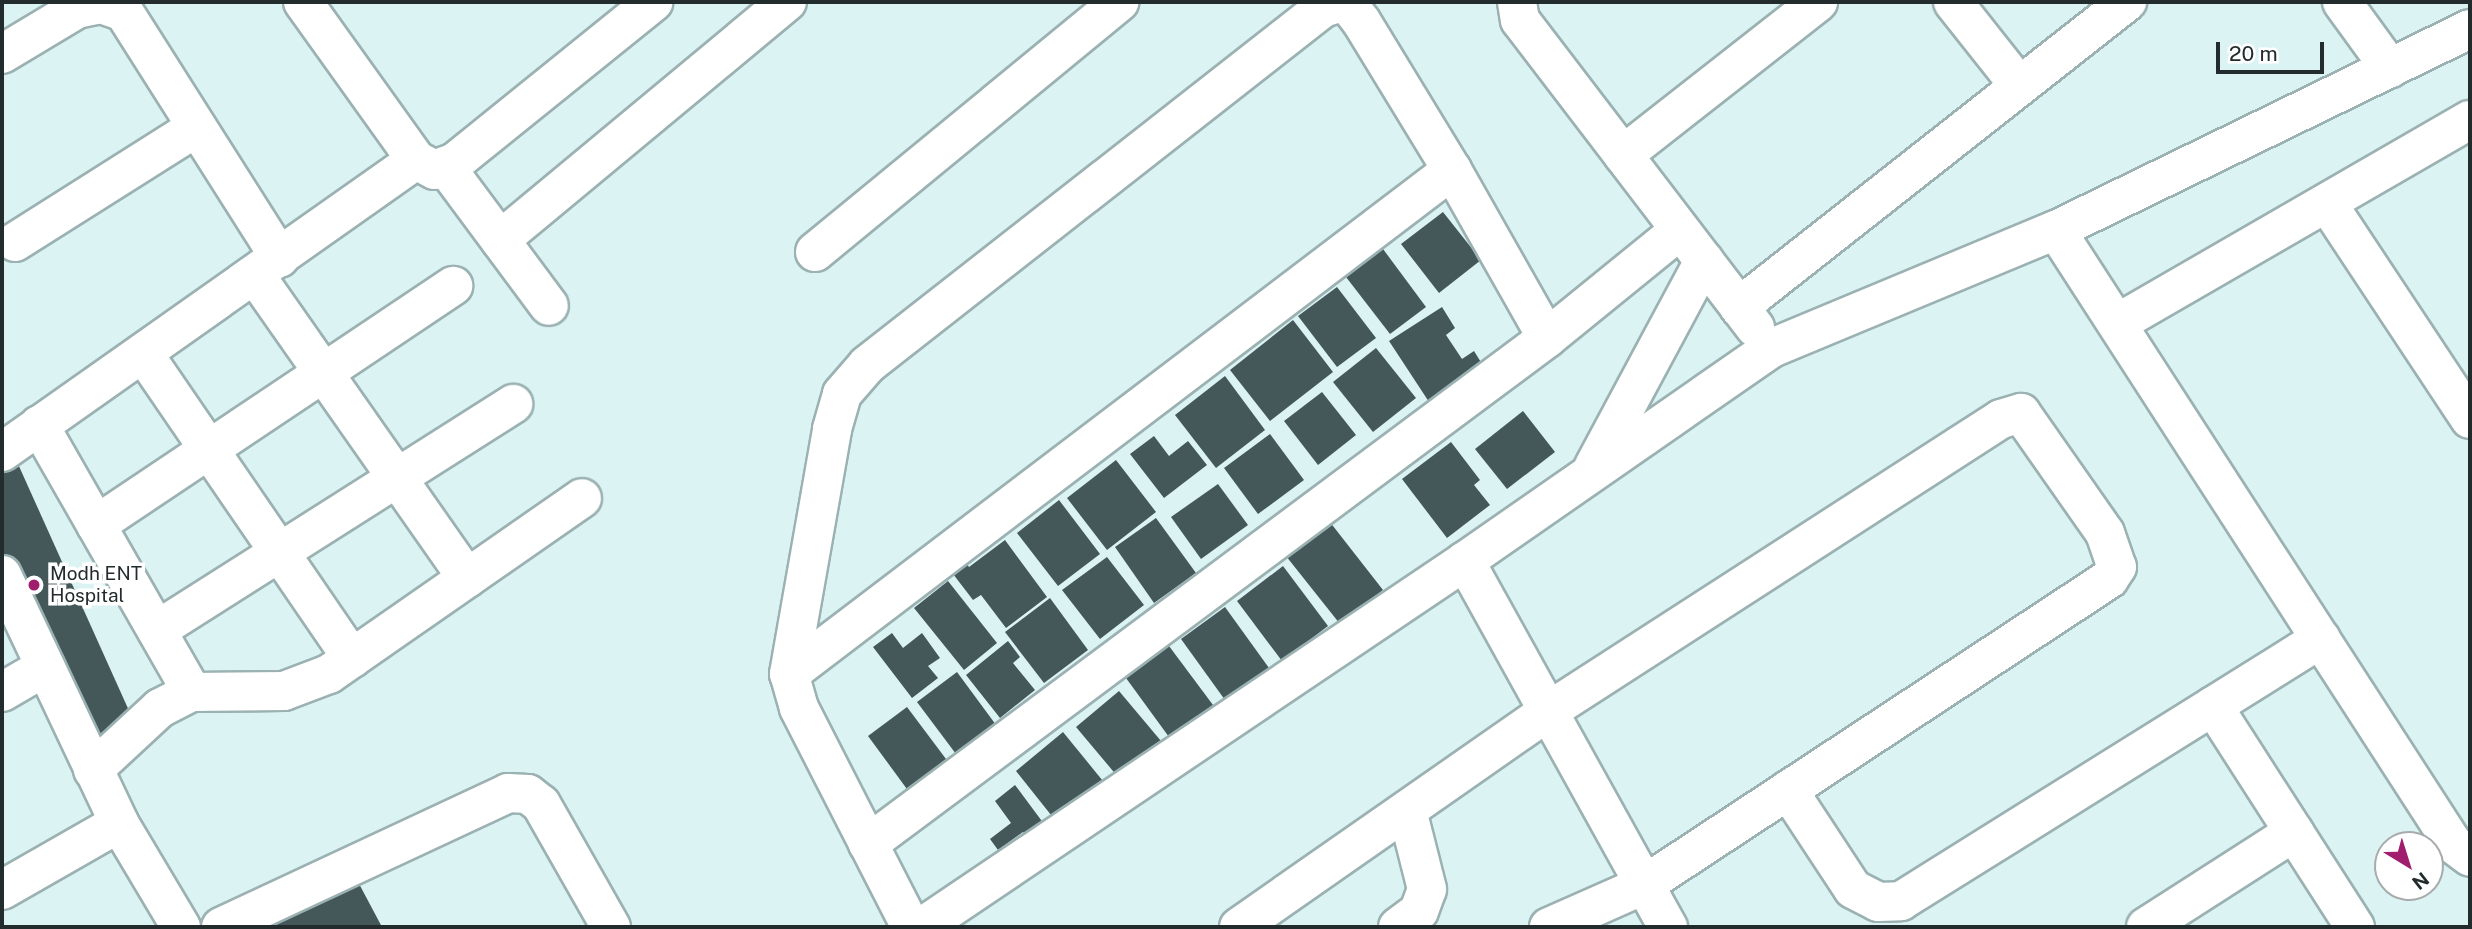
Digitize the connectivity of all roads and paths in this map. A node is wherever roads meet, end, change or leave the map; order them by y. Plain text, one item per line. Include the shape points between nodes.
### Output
1 (653, 2) edge
2 (787, 2) edge
3 (1119, 2) edge
4 (1517, 2) edge
5 (1818, 2) edge
6 (1953, 2) edge
7 (2127, 2) edge
8 (2343, 2) edge
9 (317, 7) edge
10 (2470, 29) edge
11 (2, 54) edge
12 (2390, 68) junction
13 (2018, 84) junction
14 (2470, 120) edge
15 (197, 127) junction
16 (1623, 155) junction
17 (430, 163) junction
18 (1452, 170) junction
19 (2327, 202) junction
20 (1680, 230) junction
21 (2056, 230) junction
22 (500, 240) junction
23 (15, 242) dead end
24 (815, 252) dead end
25 (1704, 261) junction
26 (268, 267) junction
27 (453, 286) dead end
28 (549, 306) dead end
29 (1739, 307) junction
30 (2118, 323) junction
31 (1546, 338) junction
32 (1772, 348) junction
33 (143, 354) junction
34 (322, 374) junction
35 (513, 404) dead end
36 (2470, 419) edge
37 (39, 425) junction
38 (209, 450) junction
39 (2, 452) edge
40 (1589, 474) junction
41 (396, 479) junction
42 (582, 498) dead end
43 (96, 525) junction
44 (279, 552) junction
45 (1465, 561) junction
46 (2, 575) edge
47 (467, 578) junction
48 (157, 629) junction
49 (2320, 639) junction
50 (352, 658) junction
51 (45, 667) junction
52 (789, 674) junction
53 (2, 692) edge
54 (192, 692) junction
55 (2213, 706) junction
56 (1547, 712) junction
57 (93, 770) junction
58 (1788, 790) junction
59 (1407, 810) junction
60 (119, 823) junction
61 (2294, 832) junction
62 (868, 844) junction
63 (2470, 856) edge
64 (1644, 885) junction
65 (2, 890) edge
66 (181, 927) edge
67 (221, 927) edge
68 (611, 927) edge
69 (911, 927) edge
70 (922, 927) edge
71 (1239, 927) edge
72 (1398, 927) edge
73 (1549, 927) edge
74 (1668, 927) edge
75 (2146, 927) edge
76 (2355, 927) edge

1 - 17 street
2 - 22 street
3 - 24 street
4 - 16 street via 1520,20
5 - 16 street
6 - 13 street
7 - 13 street
8 - 12 street
9 - 17 street
10 - 12 street
11 - 15 street via 77,9 101,4 124,12
12 - 21 street
13 - 29 street
14 - 19 street
15 - 23 street
15 - 26 street
16 - 20 street
17 - 22 street
17 - 26 street
18 - 31 street
18 - 52 street
18 - 52 street via 1350,8 1338,3 1323,8 867,365 842,394 829,442
19 - 30 street
19 - 36 street
20 - 25 street
20 - 31 street
21 - 30 street
21 - 32 street
22 - 28 street
25 - 29 street
25 - 40 street
26 - 33 street
26 - 34 street
27 - 34 street
29 - 32 street
30 - 49 street
31 - 62 street
32 - 40 street
33 - 37 street
33 - 38 street
34 - 38 street
34 - 41 street
35 - 41 street
37 - 39 street
37 - 43 street
38 - 43 street
38 - 44 street
40 - 45 street
41 - 44 street
41 - 47 street
42 - 47 street
43 - 48 street
44 - 48 street
44 - 50 street
45 - 56 street
45 - 70 street
46 - 51 street
47 - 50 street
48 - 54 street
49 - 55 street
49 - 63 street via 2453,844
50 - 54 street via 329,674 284,691
51 - 53 street
51 - 57 street
52 - 62 street via 799,708
54 - 57 street via 160,708
55 - 58 street via 1901,901 1878,902 1853,889
55 - 61 street
56 - 58 street via 2001,419 2021,413 2105,533 2117,567 2109,579
56 - 59 street
56 - 64 street
57 - 60 street
58 - 64 street
59 - 71 street
59 - 72 street via 1427,889 1419,911
60 - 65 street
60 - 66 street
61 - 75 street
61 - 76 street
62 - 69 street
64 - 73 street
64 - 74 street
67 - 68 street via 508,793 528,794 541,804

